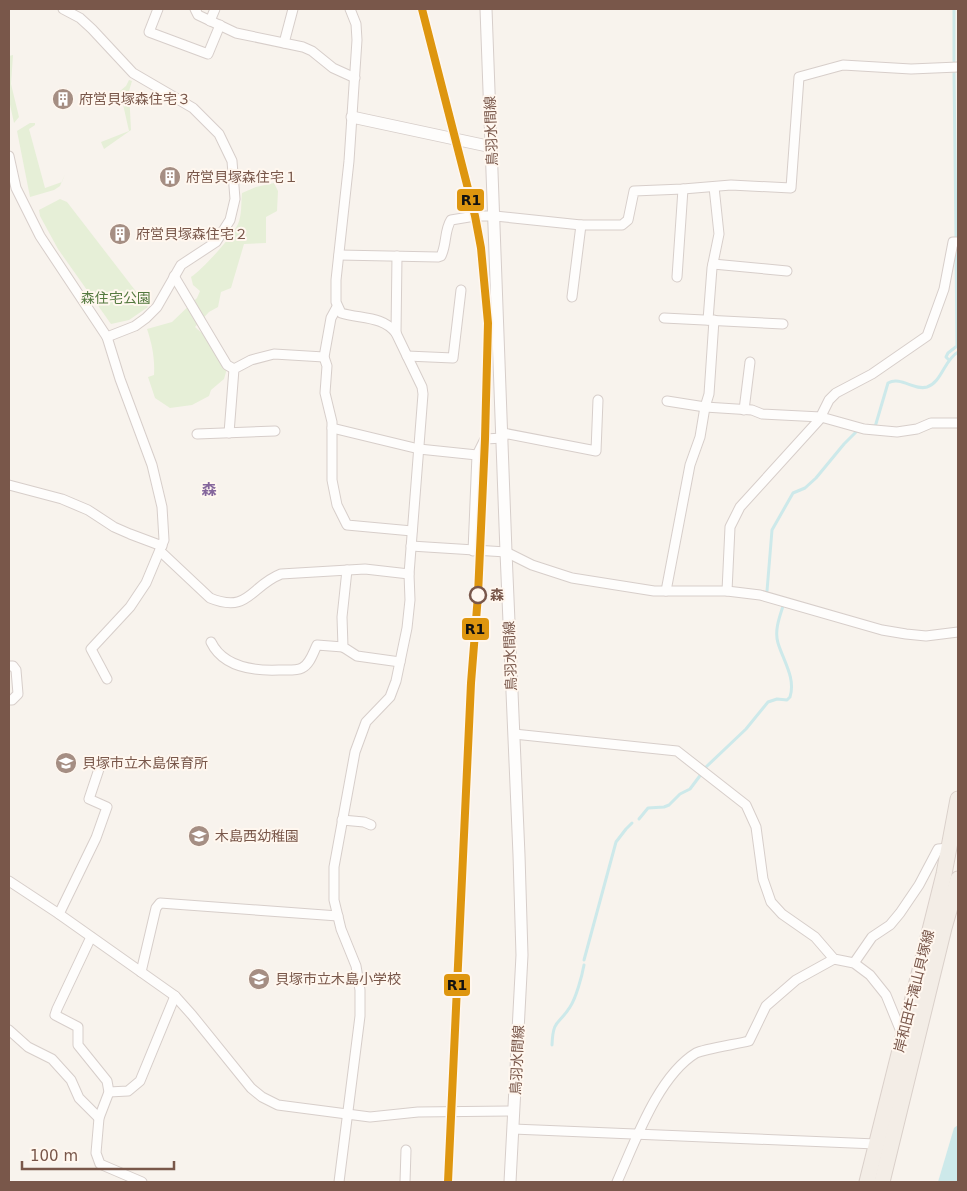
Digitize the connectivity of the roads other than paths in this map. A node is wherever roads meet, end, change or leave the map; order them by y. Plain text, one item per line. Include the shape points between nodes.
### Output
1 (63, 9) edge
2 (158, 9) edge
3 (195, 9) edge
4 (214, 9) edge
5 (293, 9) edge
6 (350, 9) edge
7 (486, 9) edge
8 (210, 21) junction
9 (220, 25) junction
10 (284, 43) junction
11 (958, 67) edge
12 (356, 78) junction
13 (352, 117) junction
14 (492, 147) junction
15 (9, 156) edge
16 (714, 187) junction
17 (684, 189) junction
18 (495, 216) junction
19 (581, 225) junction
20 (958, 242) edge
21 (339, 255) junction
22 (396, 256) junction
23 (713, 264) junction
24 (786, 271) dead end
25 (174, 276) junction
26 (677, 277) dead end
27 (461, 290) dead end
28 (572, 297) dead end
29 (338, 308) junction
30 (664, 318) dead end
31 (711, 320) junction
32 (782, 324) dead end
33 (396, 333) junction
34 (107, 337) junction
35 (324, 356) junction
36 (407, 356) junction
37 (750, 362) dead end
38 (234, 369) junction
39 (598, 400) dead end
40 (667, 401) dead end
41 (705, 407) junction
42 (744, 410) junction
43 (821, 417) junction
44 (958, 423) edge
45 (332, 428) junction
46 (275, 431) dead end
47 (229, 433) junction
48 (197, 434) dead end
49 (503, 435) junction
50 (419, 449) junction
51 (477, 456) junction
52 (9, 485) edge
53 (412, 531) junction
54 (411, 546) junction
55 (161, 548) junction
56 (473, 551) junction
57 (506, 552) junction
58 (347, 570) junction
59 (409, 574) junction
60 (666, 591) junction
61 (727, 591) junction
62 (958, 632) edge
63 (211, 642) dead end
64 (343, 647) junction
65 (400, 662) junction
66 (9, 666) edge
67 (107, 679) dead end
68 (9, 700) edge
69 (514, 734) junction
70 (100, 766) dead end
71 (958, 800) edge
72 (342, 820) junction
73 (371, 825) dead end
74 (949, 848) junction
75 (958, 879) edge
76 (9, 881) edge
77 (59, 914) junction
78 (338, 916) junction
79 (91, 937) junction
80 (834, 958) junction
81 (854, 962) junction
82 (141, 972) junction
83 (175, 996) junction
84 (9, 1030) edge
85 (903, 1036) junction
86 (110, 1092) junction
87 (514, 1111) junction
88 (348, 1114) junction
89 (100, 1118) junction
90 (513, 1129) junction
91 (638, 1134) junction
92 (876, 1144) junction
93 (406, 1150) dead end
94 (119, 1178) edge
95 (142, 1182) edge
96 (339, 1182) edge
97 (405, 1182) edge
98 (510, 1182) edge
99 (617, 1182) edge
100 (867, 1182) edge
101 (882, 1182) edge

1 - 25 street via 80,18 133,73 193,108 219,134 232,161 235,199 230,220 216,242 182,265
2 - 9 street via 149,32 208,54
3 - 8 street via 198,15
4 - 8 street
5 - 10 street
6 - 12 street via 356,24
7 - 14 street, 鳥羽水間線
8 - 9 street
9 - 10 street
10 - 12 street via 303,46 333,68
11 - 16 street via 911,69 843,65 799,77 791,188
12 - 13 street
13 - 14 street
13 - 21 street
14 - 18 street, 鳥羽水間線
15 - 34 street via 16,188 40,236
16 - 17 street
16 - 23 street via 719,234
17 - 19 street via 634,191 625,224
17 - 26 street
18 - 19 street
18 - 22 street via 451,220 441,256
18 - 49 street, 鳥羽水間線
19 - 28 street
20 - 43 street via 953,242 944,289 928,336 872,374 836,393
21 - 22 street
21 - 29 street
22 - 33 street
23 - 24 street
23 - 31 street
25 - 34 street via 157,307 146,318
25 - 38 street via 226,365
27 - 36 street via 453,358
29 - 33 street via 347,315 384,322
29 - 35 street via 331,318
30 - 31 street
31 - 32 street
31 - 41 street via 709,394
33 - 36 street
34 - 55 street via 152,465 162,507 164,540
35 - 38 street via 274,354
35 - 45 street via 327,366 325,393
36 - 50 street via 423,394
37 - 42 street
38 - 47 street
39 - 49 street via 596,451
40 - 41 street
41 - 42 street
41 - 60 street via 700,437 690,465
42 - 43 street
43 - 44 street via 864,429 897,432 932,423
43 - 61 street via 734,516 730,527
45 - 50 street
45 - 53 street via 332,480 347,525
46 - 47 street
47 - 48 street
49 - 51 street via 485,439
49 - 57 street, 鳥羽水間線
50 - 51 street
50 - 53 street
51 - 56 street
52 - 55 street via 62,499
53 - 54 street
54 - 56 street
54 - 59 street
55 - 58 street via 210,598 219,602 247,599 280,574
55 - 67 street via 146,584 130,608 91,649
56 - 57 street
57 - 60 street via 532,565 572,578
57 - 69 street, 鳥羽水間線
58 - 59 street
58 - 64 street via 342,617
59 - 65 street via 410,600
60 - 61 street
61 - 62 street via 760,595 882,630 926,636
63 - 64 street via 215,651 230,662 271,671 303,668 317,645
64 - 65 street via 357,656
65 - 72 street via 390,697 366,722 354,752
66 - 68 street via 16,670 18,694
69 - 80 street via 677,751 746,805 756,827 763,879 771,902 782,914 815,937
69 - 87 street, 鳥羽水間線 via 522,955
70 - 77 street via 89,800 107,806 96,838
71 - 74 main road, 岸和田牛滝山貝塚線
72 - 73 street
72 - 78 street via 334,867 334,900
74 - 81 street via 938,849 900,913 890,925 872,937
74 - 85 main road, 岸和田牛滝山貝塚線
75 - 101 main road, 岸和田牛滝山貝塚線
76 - 77 street
77 - 79 street
78 - 82 street via 160,904 156,908
78 - 88 street via 356,966 360,990 360,1016
79 - 82 street
79 - 86 street via 55,1015 78,1027 78,1045 107,1082
80 - 81 street
80 - 91 street via 796,980 766,1006 748,1041 697,1053 683,1065 662,1087
81 - 85 street via 886,994
82 - 83 street
83 - 86 street via 140,1081 128,1091
83 - 88 street via 262,1097 278,1105
84 - 89 street via 28,1047 52,1059 71,1080 79,1098
85 - 92 main road, 岸和田牛滝山貝塚線
86 - 89 street
87 - 88 street via 418,1112 370,1117
87 - 90 street, 鳥羽水間線
88 - 96 street
89 - 94 street via 96,1153 100,1164
90 - 91 street
90 - 98 street, 鳥羽水間線
91 - 92 street
91 - 99 street
92 - 100 main road, 岸和田牛滝山貝塚線
93 - 97 street
94 - 95 street

